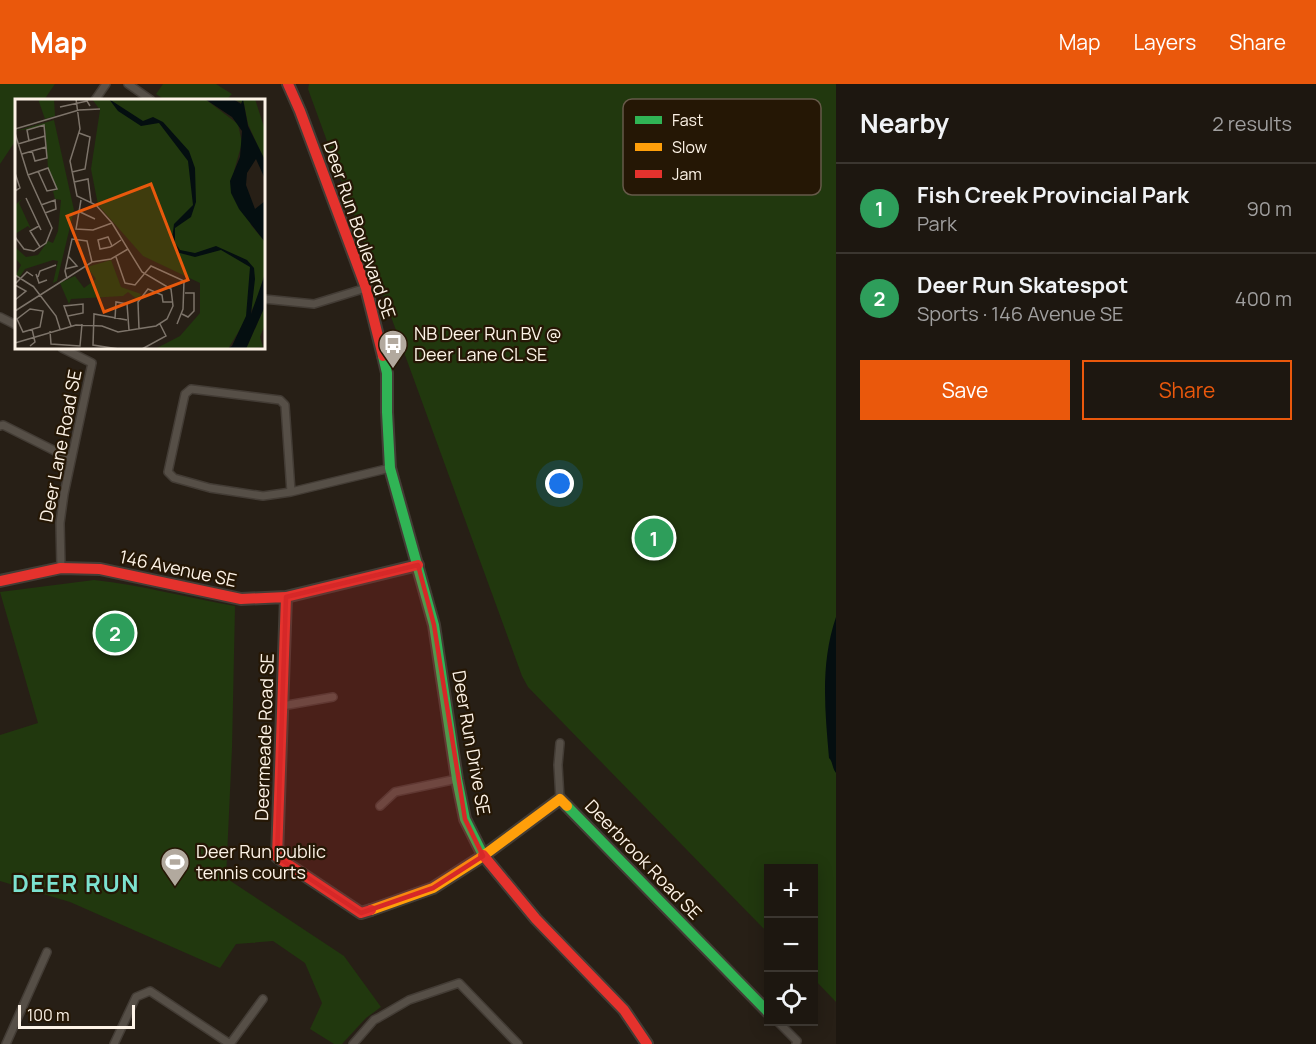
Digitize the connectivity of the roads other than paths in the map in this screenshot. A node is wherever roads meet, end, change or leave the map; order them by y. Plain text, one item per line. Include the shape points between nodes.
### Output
1 (106, 84) edge
2 (128, 84) edge
3 (288, 84) edge
4 (96, 99) edge
5 (150, 99) edge
6 (366, 288) junction
7 (266, 298) edge
8 (0, 317) edge
9 (15, 324) edge
10 (66, 350) edge
11 (0, 426) edge
12 (72, 459) junction
13 (390, 468) junction
14 (291, 492) junction
15 (418, 565) junction
16 (61, 568) junction
17 (0, 581) edge
18 (286, 597) junction
19 (333, 697) dead end
20 (282, 706) junction
21 (560, 743) dead end
22 (457, 779) junction
23 (560, 799) junction
24 (380, 806) dead end
25 (483, 856) junction
26 (47, 952) dead end
27 (263, 999) dead end
28 (764, 1008) edge
29 (782, 1026) edge
30 (6, 1044) edge
31 (114, 1044) edge
32 (230, 1044) edge
33 (353, 1044) edge
34 (518, 1044) edge
35 (647, 1044) edge
36 (796, 1044) edge

1 - 4 street
2 - 5 street
3 - 6 street, Deer Run Boulevard SE
6 - 7 street via 314,304
6 - 13 street, Deer Run Boulevard SE via 387,373
8 - 9 street
10 - 12 street, Deer Lane Road SE via 92,363
11 - 12 street
12 - 16 street, Deer Lane Road SE via 60,523
13 - 14 street
13 - 15 street, Deer Run Boulevard SE
14 - 14 street via 263,496 174,478 168,471 185,394 191,390 280,400 285,405
15 - 18 street, 146 Avenue SE
15 - 22 street, Deer Run Drive SE via 434,625
16 - 17 street, 146 Avenue SE
16 - 18 street, 146 Avenue SE via 100,569 241,599
18 - 20 street, Deermeade Road SE
19 - 20 street
20 - 25 street, Deermeade Road SE via 277,857 361,913 433,888
21 - 23 street
22 - 24 street via 395,792
22 - 25 street, Deer Run Drive SE via 465,819
23 - 25 street, Deerbrook Road SE
23 - 28 street, Deerbrook Road SE
25 - 35 street, Deer Run Drive SE via 536,919 624,1010
26 - 30 street
27 - 32 street
29 - 36 street
31 - 32 street via 136,997 150,991
33 - 34 street via 374,1020 409,1000 459,983

